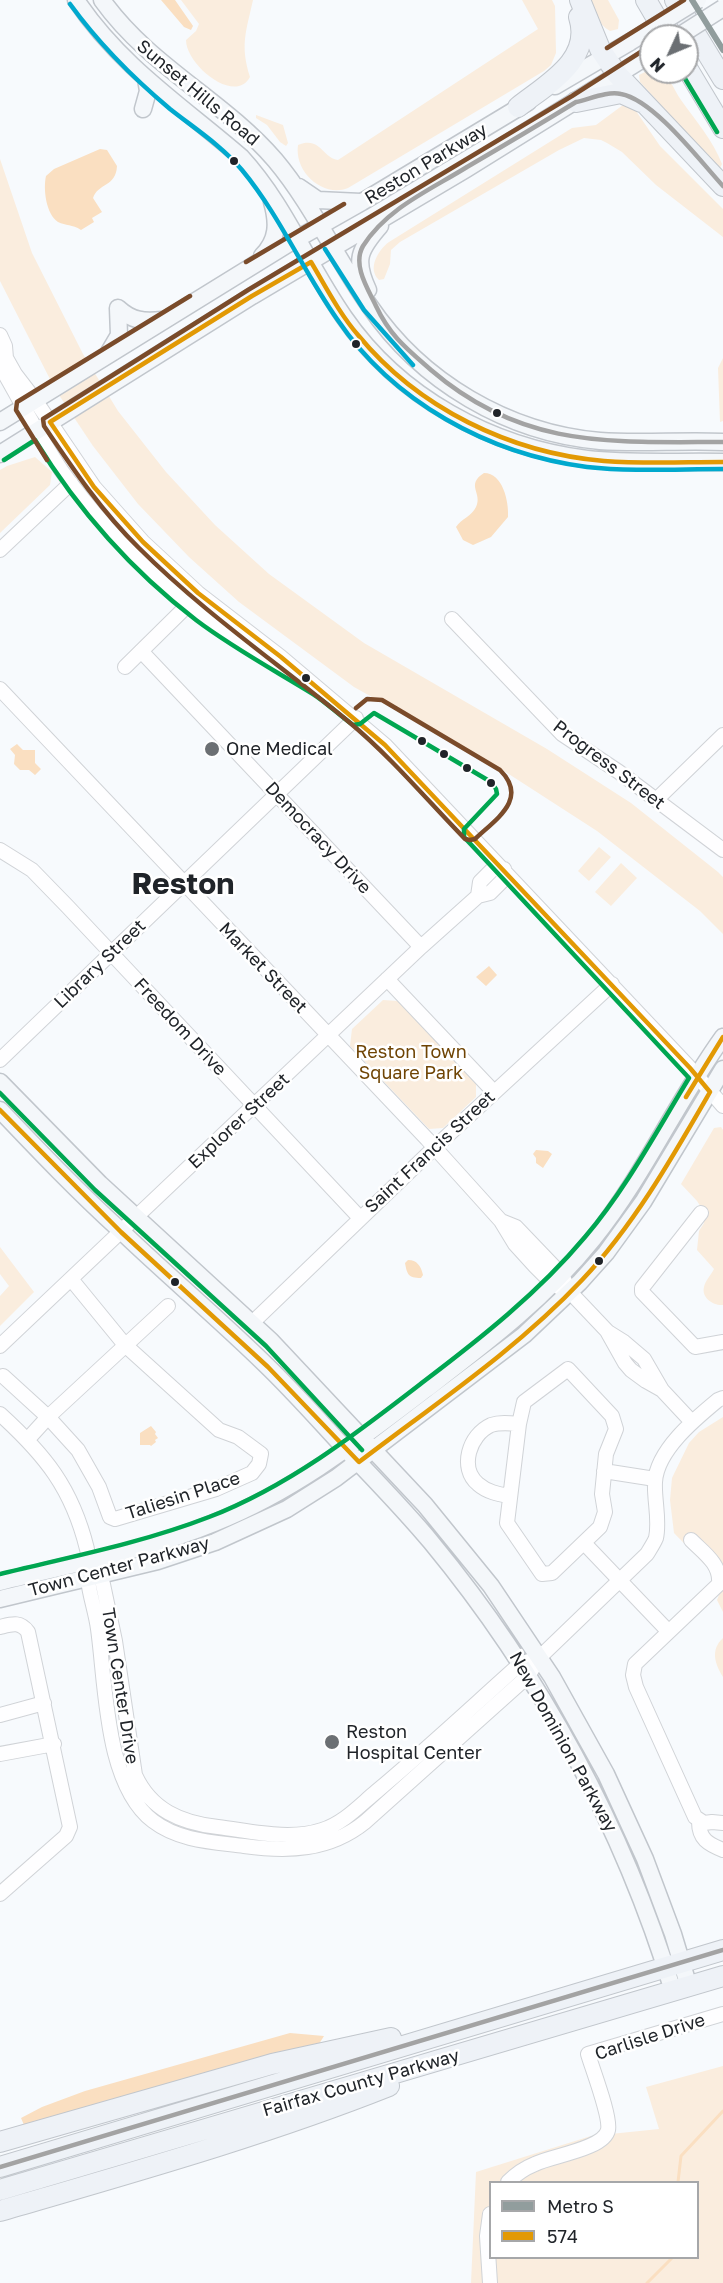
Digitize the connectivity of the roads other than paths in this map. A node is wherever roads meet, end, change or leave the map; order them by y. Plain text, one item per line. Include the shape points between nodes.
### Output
1 (75, 0) edge
2 (102, 0) edge
3 (574, 0) edge
4 (580, 0) edge
5 (646, 0) edge
6 (675, 0) edge
7 (698, 0) edge
8 (719, 0) edge
9 (723, 7) edge
10 (660, 24) edge
11 (697, 24) edge
12 (605, 57) junction
13 (639, 62) edge
14 (617, 74) junction
15 (146, 79) junction
16 (723, 79) edge
17 (697, 84) edge
18 (171, 100) junction
19 (576, 102) junction
20 (648, 106) junction
21 (518, 107) junction
22 (723, 128) edge
23 (291, 180) junction
24 (723, 186) edge
25 (268, 190) junction
26 (362, 202) junction
27 (391, 213) junction
28 (320, 226) junction
29 (298, 238) junction
30 (333, 249) junction
31 (312, 262) junction
32 (252, 266) junction
33 (166, 319) junction
34 (385, 326) junction
35 (0, 335) edge
36 (104, 358) junction
37 (0, 366) edge
38 (29, 404) junction
39 (0, 422) edge
40 (44, 426) junction
41 (723, 442) edge
42 (0, 454) edge
43 (723, 462) edge
44 (71, 483) junction
45 (0, 550) edge
46 (198, 593) junction
47 (189, 605) junction
48 (452, 619) dead end
49 (141, 651) junction
50 (125, 667) dead end
51 (0, 689) edge
52 (319, 689) junction
53 (356, 718) junction
54 (723, 735) edge
55 (277, 794) junction
56 (656, 800) junction
57 (0, 850) edge
58 (723, 850) edge
59 (504, 869) junction
60 (183, 884) junction
61 (421, 947) junction
62 (111, 953) junction
63 (387, 979) junction
64 (612, 984) junction
65 (328, 1036) junction
66 (723, 1037) edge
67 (0, 1060) edge
68 (723, 1069) edge
69 (698, 1077) junction
70 (0, 1082) edge
71 (494, 1092) junction
72 (710, 1092) junction
73 (254, 1106) junction
74 (723, 1107) edge
75 (0, 1110) edge
76 (434, 1148) junction
77 (701, 1213) dead end
78 (136, 1218) junction
79 (360, 1218) junction
80 (121, 1232) junction
81 (71, 1279) junction
82 (557, 1280) junction
83 (570, 1292) junction
84 (168, 1306) dead end
85 (252, 1323) junction
86 (723, 1342) edge
87 (126, 1345) junction
88 (0, 1346) edge
89 (3, 1376) dead end
90 (723, 1398) edge
91 (0, 1414) edge
92 (48, 1417) junction
93 (692, 1421) junction
94 (519, 1424) junction
95 (28, 1439) junction
96 (368, 1444) junction
97 (346, 1450) junction
98 (358, 1462) junction
99 (604, 1472) junction
100 (655, 1479) junction
101 (509, 1496) junction
102 (691, 1540) dead end
103 (584, 1543) junction
104 (89, 1560) junction
105 (94, 1576) junction
106 (620, 1581) junction
107 (0, 1582) edge
108 (0, 1599) edge
109 (0, 1627) edge
110 (668, 1631) junction
111 (540, 1658) junction
112 (524, 1670) junction
113 (44, 1703) junction
114 (0, 1715) edge
115 (54, 1744) junction
116 (0, 1754) edge
117 (699, 1822) junction
118 (723, 1824) edge
119 (723, 1850) edge
120 (0, 1894) edge
121 (723, 1950) edge
122 (723, 1976) edge
123 (676, 1977) junction
124 (534, 2007) junction
125 (723, 2014) edge
126 (540, 2031) junction
127 (458, 2054) junction
128 (0, 2142) edge
129 (0, 2167) edge
130 (510, 2181) edge
131 (0, 2190) edge
132 (0, 2211) edge
133 (489, 2221) edge
134 (490, 2283) edge

1 - 15 main road, Sunset Hills Road via 109,45
2 - 23 main road, Sunset Hills Road via 139,44 246,130
3 - 21 highway via 582,26 577,56
4 - 12 highway
5 - 10 highway
6 - 16 highway
7 - 12 main road, Reston Parkway, bridge
8 - 9 highway
9 - 11 main road, bridge
12 - 14 highway
12 - 21 main road, Reston Parkway
13 - 14 main road, Reston Parkway
14 - 19 main road, Reston Parkway
14 - 20 highway
15 - 18 main road, Sunset Hills Road
15 - 18 main road via 148,91 143,109
17 - 22 highway
18 - 25 main road, Sunset Hills Road via 241,157
19 - 20 highway via 621,93
19 - 27 main road, Reston Parkway
20 - 24 highway
21 - 26 main road, Reston Parkway
23 - 26 main road via 318,200
23 - 28 main road, Sunset Hills Road
25 - 29 main road, Sunset Hills Road
25 - 32 main road via 277,225 266,253
26 - 28 main road, Reston Parkway
27 - 30 main road, Reston Parkway
27 - 34 main road via 362,248 359,262
28 - 29 main road, Reston Parkway
28 - 30 main road, Sunset Hills Road
29 - 31 main road, Sunset Hills Road
29 - 32 main road, Reston Parkway
30 - 31 main road, Reston Parkway
30 - 34 main road, Sunset Hills Road
31 - 40 main road, Reston Parkway
31 - 43 main road, Sunset Hills Road via 343,316 369,349 421,396 454,416 506,439 569,456
32 - 33 main road, Reston Parkway
33 - 36 main road, Reston Parkway
33 - 36 main road via 142,321 130,318 118,308 119,335
34 - 41 main road, Sunset Hills Road via 446,383 493,413 530,427 602,441
35 - 38 street via 6,358
36 - 38 main road, Reston Parkway
37 - 38 street
38 - 39 main road, Reston Parkway
38 - 40 street
40 - 42 main road, Reston Parkway
40 - 44 street
40 - 46 street via 142,542
44 - 45 street
44 - 47 street via 133,556
46 - 47 street
46 - 52 street
47 - 49 street
47 - 52 street
48 - 56 street, Progress Street via 562,734
49 - 50 street
49 - 55 street, Democracy Drive
51 - 60 street, Market Street
52 - 53 street
53 - 55 street, Library Street
53 - 59 street
54 - 56 street
55 - 60 street, Library Street
55 - 61 street, Democracy Drive
56 - 58 street, Progress Street
57 - 62 street, Freedom Drive via 32,870
59 - 61 street, Explorer Street via 503,880 490,893 478,896
59 - 64 street
60 - 62 street, Library Street
60 - 65 street, Market Street
61 - 63 street, Explorer Street
62 - 67 street, Library Street
62 - 73 street, Freedom Drive
63 - 65 street, Explorer Street
63 - 71 street
64 - 69 street
64 - 71 street, Saint Francis Street
65 - 73 street, Explorer Street
65 - 76 street, Market Street
66 - 69 main road, Town Center Parkway
68 - 72 main road, Town Center Parkway
69 - 72 street
69 - 82 main road, Town Center Parkway via 615,1211
70 - 78 main road, New Dominion Parkway
71 - 76 street, Saint Francis Street
72 - 74 street
72 - 83 main road, Town Center Parkway via 631,1220
73 - 78 street, Explorer Street
73 - 79 street, Freedom Drive
75 - 80 main road, New Dominion Parkway
76 - 79 street, Saint Francis Street
76 - 82 street, Market Street via 501,1221 516,1227
77 - 86 street via 642,1292 695,1347
78 - 80 street, Explorer Street
78 - 85 main road, New Dominion Parkway
79 - 85 street, Saint Francis Street
80 - 81 street, Explorer Street
80 - 97 main road, New Dominion Parkway via 268,1367
81 - 87 street, Taliesin Place
81 - 88 street, Explorer Street
82 - 83 street, Market Street
82 - 96 main road, Town Center Parkway
83 - 93 street, Market Street via 607,1331 631,1370 662,1390
83 - 96 main road, Town Center Parkway via 524,1335
84 - 87 street
85 - 96 main road, New Dominion Parkway
87 - 92 street
87 - 92 street, Taliesin Place via 219,1430 238,1437 261,1454 252,1473 216,1489 115,1519 107,1512 99,1487 78,1450
89 - 92 street, Taliesin Place
90 - 93 street
91 - 95 street
92 - 95 street
93 - 100 street via 668,1450
94 - 99 street via 524,1402 568,1369 612,1416 616,1429
94 - 101 street
94 - 101 street via 503,1423 485,1429 472,1444 468,1457 478,1484
95 - 104 street via 64,1487
96 - 97 main road, Town Center Parkway
96 - 98 main road, Town Center Parkway
96 - 111 main road, New Dominion Parkway via 455,1540
97 - 98 main road, New Dominion Parkway
97 - 104 main road, Town Center Parkway via 290,1487 235,1515 154,1544
98 - 105 main road, Town Center Parkway via 297,1503 239,1531 158,1561
98 - 112 main road, New Dominion Parkway via 430,1541
99 - 100 street
99 - 103 street via 605,1512 600,1527
100 - 106 street, Town Center Drive via 656,1538 647,1554
101 - 103 street via 507,1523 542,1574 552,1573
102 - 110 street via 717,1566 719,1584
103 - 106 street
104 - 105 street, Town Center Drive
104 - 107 main road, Town Center Parkway
105 - 108 main road, Town Center Parkway
105 - 112 street, Town Center Drive via 114,1749 127,1788 152,1820 173,1834 189,1838 270,1849 301,1849 345,1836 365,1822
106 - 110 street
106 - 111 street, Town Center Drive
109 - 113 street via 17,1623 28,1632
110 - 117 street via 635,1664 633,1675
111 - 112 street, Town Center Drive
111 - 123 main road, New Dominion Parkway via 580,1723 633,1830 658,1893
112 - 123 main road, New Dominion Parkway via 613,1829
113 - 114 street
113 - 115 street
115 - 116 street
115 - 120 street via 70,1827 66,1836
117 - 118 street
117 - 119 street via 706,1843
121 - 123 highway, Fairfax County Parkway
122 - 123 highway, Fairfax County Parkway
123 - 124 highway, Fairfax County Parkway
123 - 126 highway, Fairfax County Parkway
123 - 127 highway via 479,2038
124 - 128 highway via 272,2064
124 - 129 highway, Fairfax County Parkway
125 - 130 street, Carlisle Drive via 588,2054 607,2117 608,2130 603,2139 535,2164
126 - 127 highway, Fairfax County Parkway
126 - 132 highway via 299,2119
127 - 131 highway, Fairfax County Parkway
133 - 134 street

